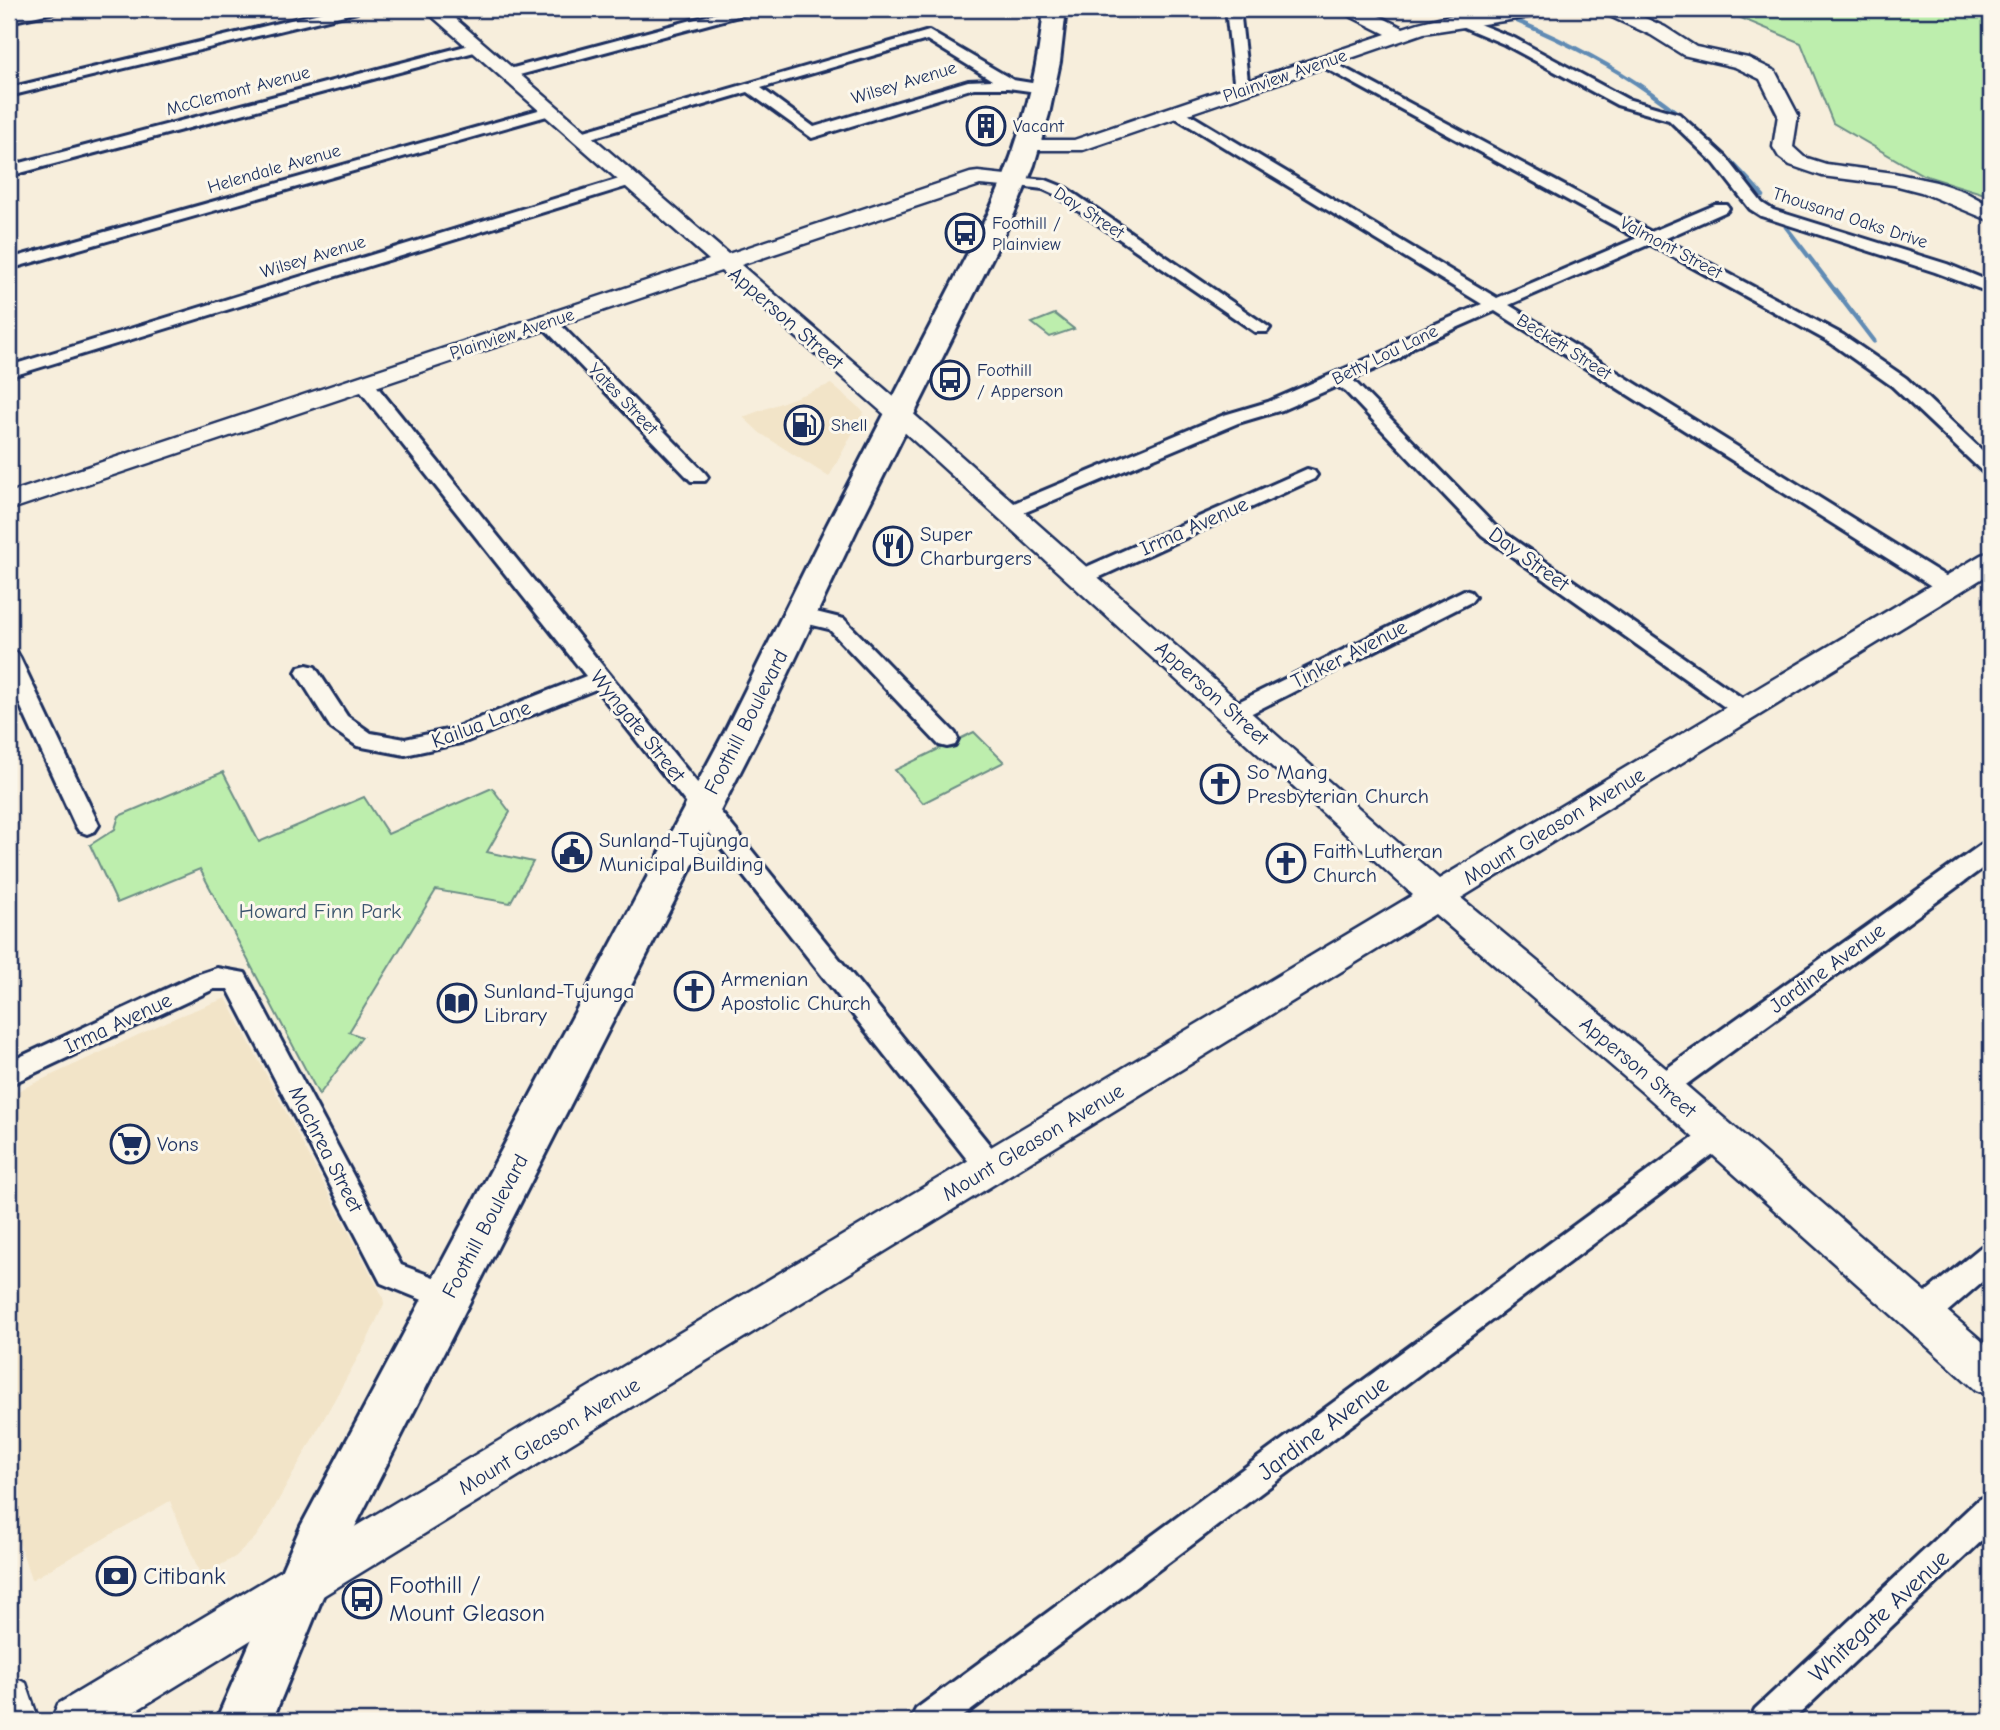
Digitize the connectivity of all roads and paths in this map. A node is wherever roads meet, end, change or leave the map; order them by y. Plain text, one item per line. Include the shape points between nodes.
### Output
1 (50, 9) edge
2 (352, 9) edge
3 (433, 9) edge
4 (748, 9) edge
5 (1055, 9) edge
6 (1233, 9) edge
7 (1351, 9) edge
8 (1543, 9) edge
9 (1610, 9) edge
10 (1509, 11) edge
11 (9, 18) edge
12 (1459, 20) junction
13 (1403, 34) junction
14 (477, 47) junction
15 (1325, 62) junction
16 (507, 74) junction
17 (1009, 84) junction
18 (750, 87) junction
19 (1044, 89) junction
20 (1242, 90) junction
21 (9, 92) edge
22 (549, 111) junction
23 (1176, 112) junction
24 (579, 137) junction
25 (1029, 144) junction
26 (9, 171) edge
27 (629, 181) junction
28 (1016, 182) junction
29 (1721, 208) dead end
30 (1991, 214) edge
31 (1653, 238) junction
32 (723, 263) junction
33 (9, 264) edge
34 (1991, 288) edge
35 (1496, 304) junction
36 (548, 321) junction
37 (1261, 328) dead end
38 (9, 372) edge
39 (1339, 379) junction
40 (364, 383) junction
41 (900, 415) junction
42 (1991, 469) edge
43 (1307, 475) dead end
44 (698, 477) dead end
45 (9, 502) edge
46 (1009, 512) junction
47 (1991, 561) edge
48 (1082, 577) junction
49 (1948, 587) junction
50 (1464, 597) dead end
51 (800, 615) junction
52 (9, 658) edge
53 (307, 672) dead end
54 (600, 678) junction
55 (1744, 710) junction
56 (1234, 713) junction
57 (947, 739) dead end
58 (703, 807) junction
59 (87, 825) dead end
60 (1991, 850) edge
61 (1436, 896) junction
62 (228, 978) joint
63 (9, 1074) edge
64 (1662, 1087) junction
65 (1718, 1135) junction
66 (991, 1167) junction
67 (1991, 1256) edge
68 (446, 1296) junction
69 (1921, 1315) junction
70 (1991, 1376) edge
71 (1991, 1510) edge
72 (300, 1587) junction
73 (9, 1700) edge
74 (15, 1721) edge
75 (75, 1721) edge
76 (244, 1721) edge
77 (928, 1721) edge
78 (1767, 1721) edge

1 - 11 street
2 - 21 street
3 - 14 street, Apperson Street
4 - 16 street
5 - 19 main road, Foothill Boulevard
6 - 20 street
7 - 13 street
8 - 10 street, Plainview Avenue
9 - 30 street via 1690,51 1741,62 1768,75 1788,115 1783,147 1792,158 1815,169 1928,187
10 - 12 street, Plainview Avenue
12 - 13 street, Plainview Avenue
12 - 34 street, Thousand Oaks Drive via 1509,41 1622,102 1674,117 1767,213
13 - 15 street, Plainview Avenue
14 - 16 street, Apperson Street
14 - 26 street, McClemont Avenue
15 - 20 street, Plainview Avenue
15 - 31 street, Valmont Street
16 - 22 street, Apperson Street
17 - 18 street via 929,35
17 - 18 street, Wilsey Avenue via 973,84 813,133
17 - 19 street
18 - 24 street
19 - 25 main road, Foothill Boulevard
20 - 23 street, Plainview Avenue
22 - 24 street, Apperson Street
22 - 33 street, Helendale Avenue
23 - 25 street, Plainview Avenue via 1076,146
23 - 35 street, Beckett Street
24 - 27 street, Apperson Street
25 - 28 main road, Foothill Boulevard
27 - 32 street, Apperson Street
27 - 38 street, Wilsey Avenue
28 - 32 street, Plainview Avenue via 978,178
28 - 37 street, Day Street via 1060,191
28 - 41 main road, Foothill Boulevard
29 - 31 street, Betty Lou Lane
31 - 35 street, Betty Lou Lane
31 - 42 street, Valmont Street via 1819,328 1876,365
32 - 36 street, Plainview Avenue
32 - 41 street, Apperson Street
35 - 39 street, Betty Lou Lane
35 - 49 street, Beckett Street
36 - 40 street, Plainview Avenue
36 - 44 street, Yates Street
39 - 46 street, Betty Lou Lane
39 - 55 street, Day Street via 1353,388 1489,531
40 - 45 street, Plainview Avenue
40 - 54 street, Wyngate Street
41 - 46 street, Apperson Street
41 - 51 main road, Foothill Boulevard
43 - 48 street, Irma Avenue
46 - 48 street, Apperson Street
47 - 49 street, Mount Gleason Avenue
48 - 56 street, Apperson Street
49 - 55 street, Mount Gleason Avenue
50 - 56 street, Tinker Avenue
51 - 57 street via 836,624
51 - 58 main road, Foothill Boulevard
52 - 59 street
53 - 54 street, Kailua Lane via 326,705 348,729 375,744 405,747 457,737
54 - 58 street, Wyngate Street
55 - 61 street, Mount Gleason Avenue
56 - 61 street, Apperson Street
58 - 66 street, Wyngate Street
58 - 68 main road, Foothill Boulevard
60 - 64 street, Jardine Avenue
61 - 64 street, Apperson Street
61 - 66 street, Mount Gleason Avenue
62 - 63 street, Irma Avenue via 205,982
62 - 68 street, Machrea Street via 240,985 391,1274
64 - 65 street, Apperson Street
65 - 69 street, Apperson Street
65 - 77 street, Jardine Avenue
66 - 72 street, Mount Gleason Avenue
67 - 69 street
68 - 72 main road, Foothill Boulevard
69 - 70 street, Apperson Street
71 - 78 street, Whitegate Avenue
72 - 75 street, Mount Gleason Avenue
72 - 76 main road, Foothill Boulevard
73 - 74 street

